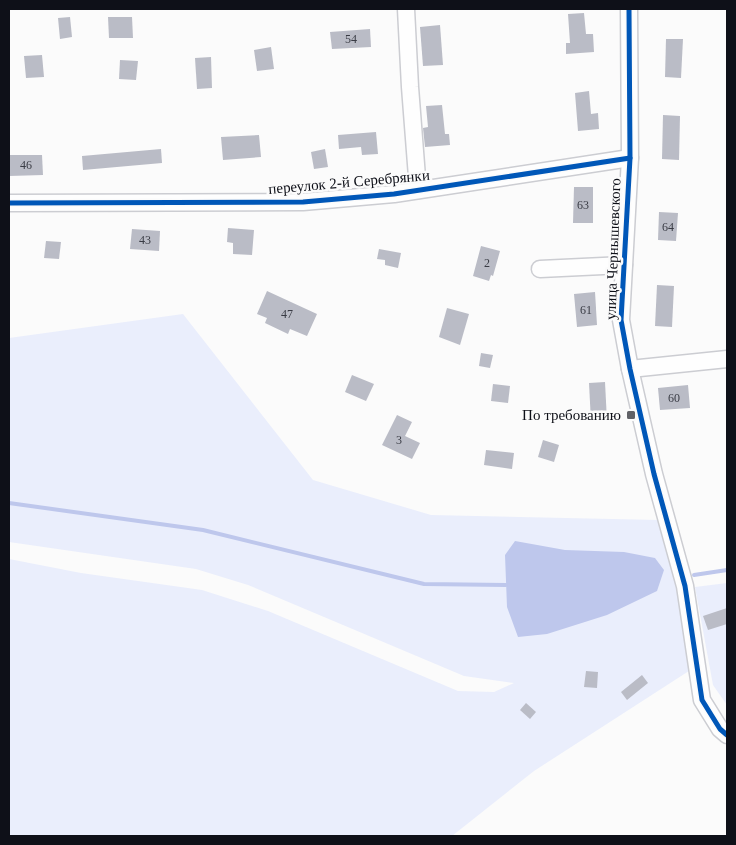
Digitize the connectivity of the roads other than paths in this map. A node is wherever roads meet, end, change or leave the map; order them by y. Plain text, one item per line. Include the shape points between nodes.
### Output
1 (406, 9) edge
2 (629, 9) edge
3 (630, 158) junction
4 (418, 190) junction
5 (9, 203) edge
6 (624, 265) junction
7 (540, 269) dead end
8 (727, 359) edge
9 (630, 369) junction
10 (727, 735) edge

1 - 4 street
2 - 3 street, улица Чернышевского
3 - 4 street, переулок 2-й Серебрянки
3 - 6 street, улица Чернышевского
4 - 5 street, переулок 2-й Серебрянки via 303,202
6 - 7 street
6 - 9 street, улица Чернышевского via 621,320
8 - 9 street
9 - 10 street, улица Чернышевского via 654,474 685,586 702,700

